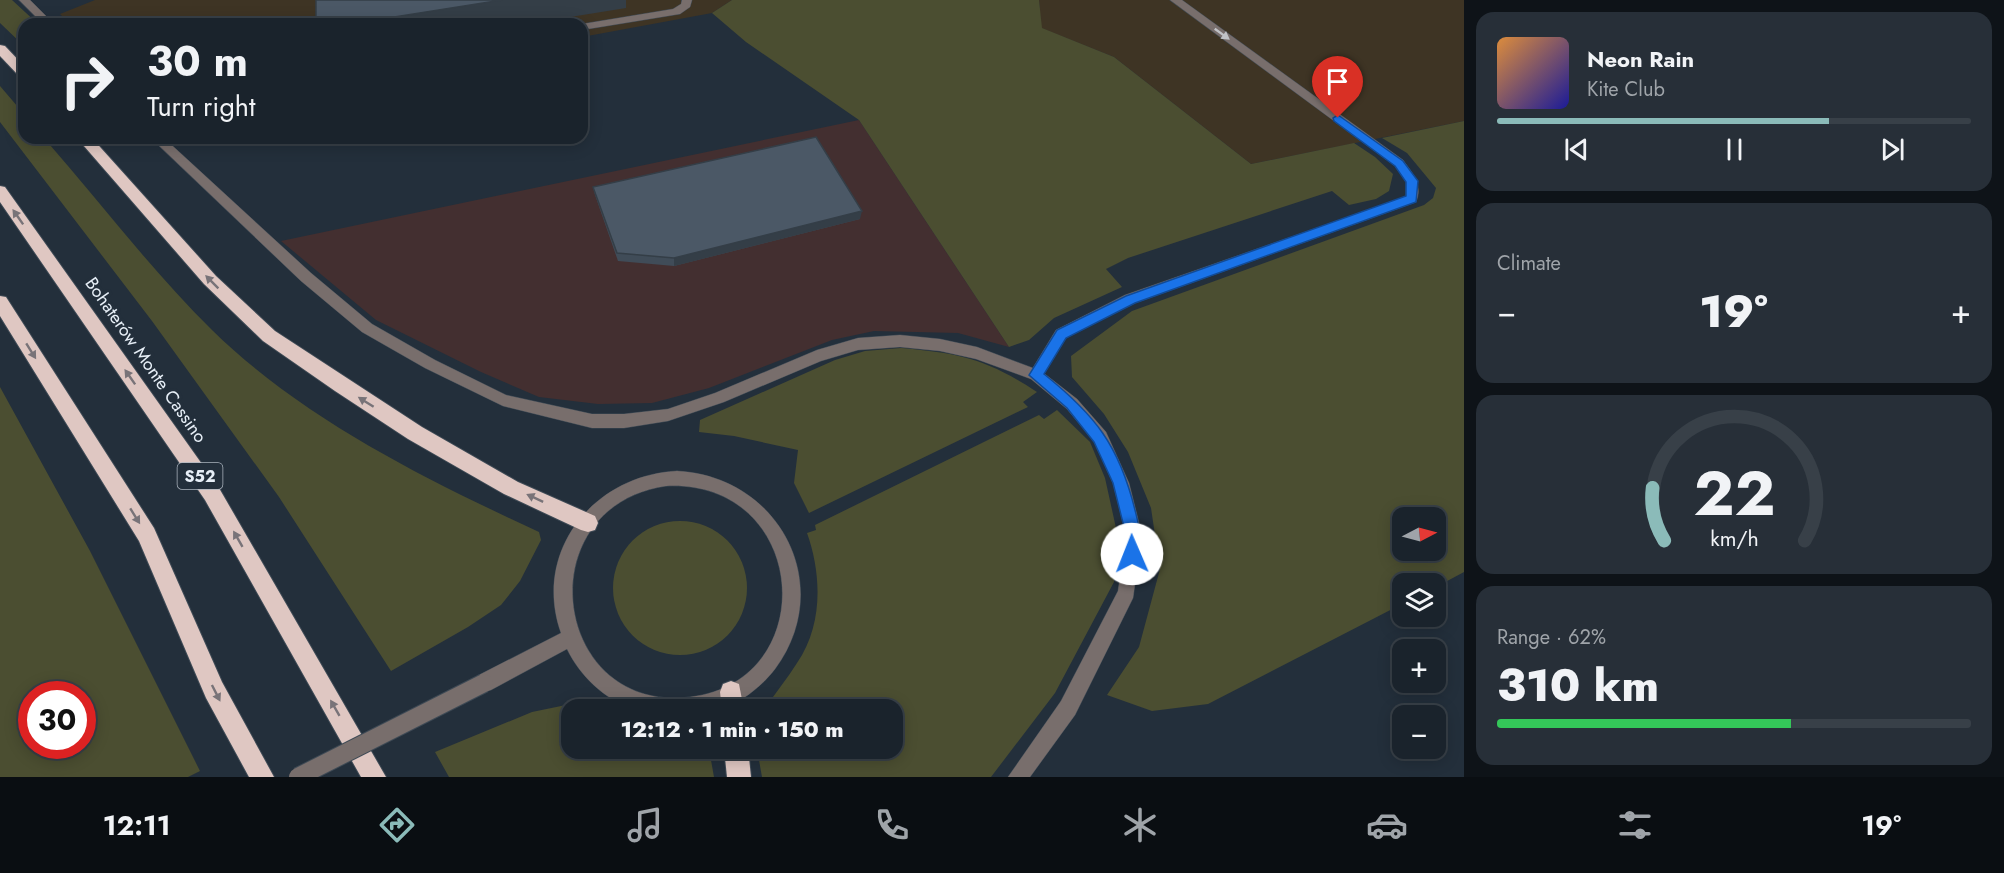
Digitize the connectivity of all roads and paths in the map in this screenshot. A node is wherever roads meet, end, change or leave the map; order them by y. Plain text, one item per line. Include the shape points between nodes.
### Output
1 (24, 0) edge
2 (687, 0) edge
3 (1175, 0) edge
4 (43, 18) edge
5 (588, 26) edge
6 (0, 49) edge
7 (18, 67) edge
8 (89, 144) edge
9 (165, 144) edge
10 (0, 191) edge
11 (0, 302) edge
12 (1036, 375) junction
13 (588, 523) junction
14 (568, 639) junction
15 (633, 699) edge
16 (734, 699) edge
17 (737, 759) edge
18 (262, 777) edge
19 (298, 777) edge
20 (374, 777) edge
21 (739, 777) edge
22 (1018, 777) edge

1 - 4 street
2 - 5 street via 676,12
3 -> 12 street via 1399,164 1412,181 1412,199 1130,299 1061,334
6 - 7 highway
13 -> 8 highway via 511,488 415,433 269,336 210,280
9 - 12 street via 306,277 367,328 503,400 546,412 592,421 668,415 817,356 858,344 900,341 940,345 977,352
20 -> 10 highway, Bohaterów Monte Cassino / S52 via 212,494
11 -> 18 highway via 147,535 214,690
12 - 22 street via 1072,404 1100,437 1121,483 1134,535 1127,592 1068,708
13 - 14 street via 571,549 561,578 560,609
13 - 16 street via 615,499 649,484 684,480 719,485 750,501 775,526 791,559 795,596 786,633 764,667
14 - 15 street via 588,670 618,694
14 - 19 street, bridge
17 - 21 highway

